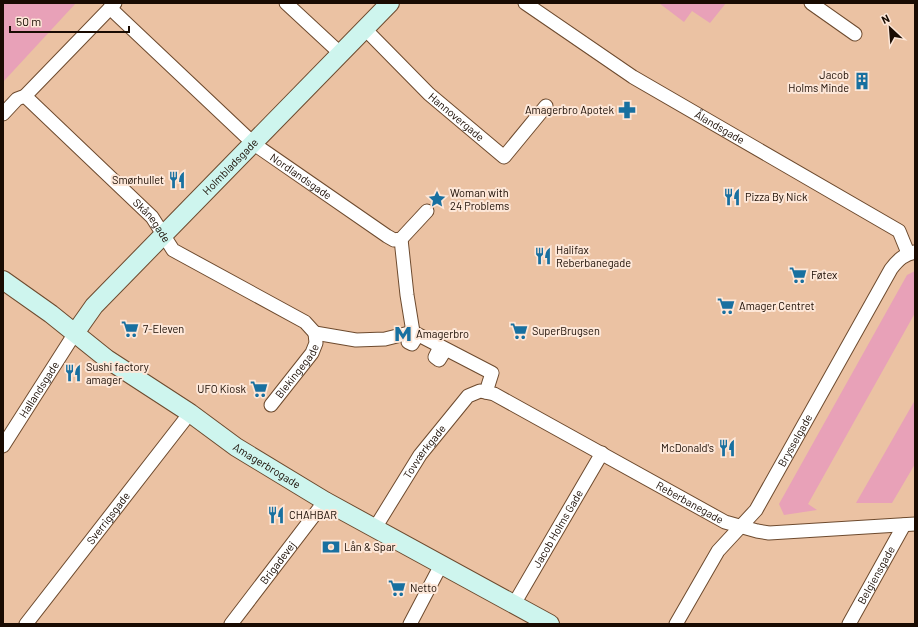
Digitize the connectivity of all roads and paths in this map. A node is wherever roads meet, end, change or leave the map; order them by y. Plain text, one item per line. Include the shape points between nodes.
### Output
1 (286, 3) edge
2 (390, 3) edge
3 (525, 3) edge
4 (811, 3) edge
5 (112, 5) edge
6 (365, 29) junction
7 (855, 34) dead end
8 (340, 54) junction
9 (25, 96) junction
10 (546, 106) dead end
11 (3, 114) edge
12 (254, 144) junction
13 (427, 211) dead end
14 (164, 235) junction
15 (401, 239) junction
16 (912, 252) edge
17 (3, 280) edge
18 (75, 333) junction
19 (315, 333) junction
20 (413, 333) junction
21 (486, 392) junction
22 (271, 405) dead end
23 (190, 413) junction
24 (3, 446) edge
25 (602, 453) junction
26 (325, 501) junction
27 (909, 525) edge
28 (740, 527) junction
29 (375, 528) junction
30 (441, 565) junction
31 (514, 604) junction
32 (26, 624) edge
33 (231, 624) edge
34 (410, 624) edge
35 (550, 624) edge
36 (676, 624) edge
37 (849, 624) edge

1 - 8 street
2 - 6 street, Holmbladsgade
3 - 16 street, Ålandsgade via 633,77 898,231
4 - 7 street
5 - 9 street
5 - 12 street, Nordlandsgade
6 - 8 street, Holmbladsgade
6 - 10 street, Hannovergade via 429,94 504,157
8 - 12 street, Holmbladsgade
9 - 11 street via 17,99
9 - 14 street, Skånegade via 152,216
12 - 14 street, Holmbladsgade
12 - 15 street, Nordlandsgade via 387,236 394,240
13 - 15 street
14 - 18 street, Holmbladsgade via 94,306
14 - 19 street, Skånegade via 173,250 305,322
15 - 20 street
16 - 28 street, Brysselgade via 891,269 756,510
17 - 18 street, Amagerbrogade
18 - 23 street, Amagerbrogade via 107,359
18 - 24 street, Hallandsgade
19 - 20 street via 356,340
19 - 22 street, Blekingegade via 316,343 312,354
20 - 21 street via 492,373
21 - 25 street, Reberbanegade
21 - 29 street, Tovværkgade via 468,396 420,455
23 - 26 street, Amagerbrogade via 236,447
23 - 32 street, Sverrigsgade
25 - 28 street, Reberbanegade via 725,522
25 - 31 street, Jacob Holms Gade
26 - 29 street, Amagerbrogade
26 - 33 street, Brigadevej
27 - 28 street, Reberbanegade via 769,533
27 - 37 street, Belgiensgade
28 - 36 street, Brysselgade via 718,551
29 - 30 street, Amagerbrogade
30 - 31 street, Amagerbrogade
30 - 34 street
31 - 35 street, Amagerbrogade

